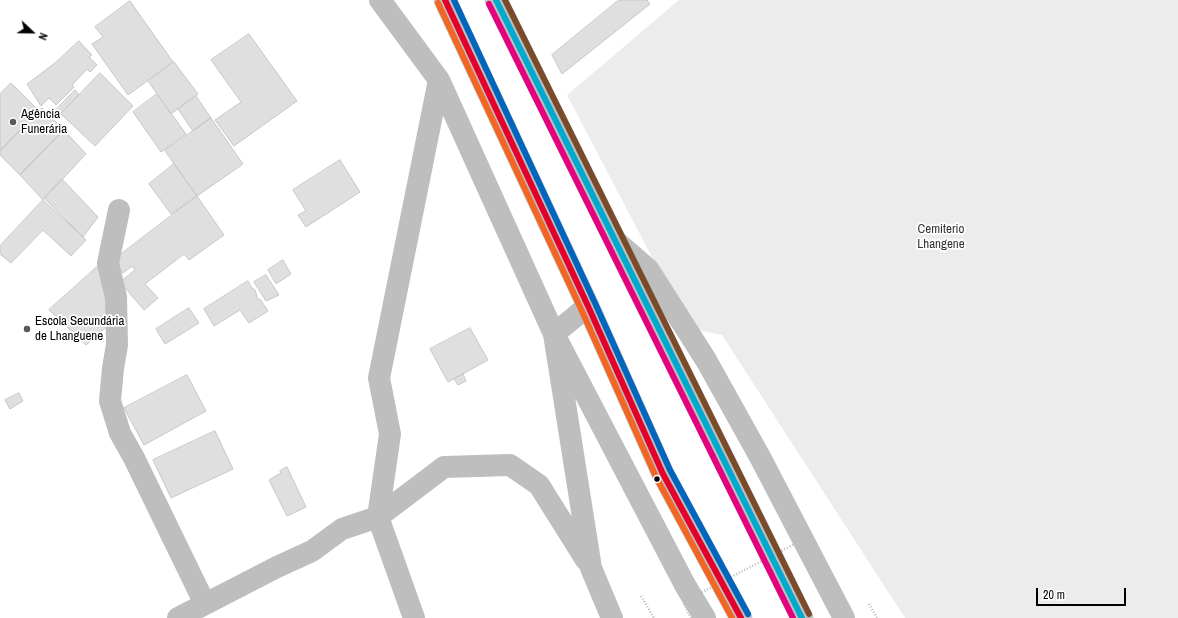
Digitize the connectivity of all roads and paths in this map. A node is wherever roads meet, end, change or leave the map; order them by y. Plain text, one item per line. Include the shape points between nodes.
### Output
1 (380, 0) edge
2 (445, 0) edge
3 (496, 0) edge
4 (439, 80) junction
5 (119, 210) dead end
6 (618, 243) junction
7 (588, 306) junction
8 (554, 334) junction
9 (378, 517) junction
10 (591, 568) junction
11 (641, 596) dead end
12 (205, 604) junction
13 (178, 618) edge
14 (414, 618) edge
15 (612, 618) edge
16 (654, 618) edge
17 (691, 618) edge
18 (705, 618) edge
19 (741, 618) edge
20 (802, 618) edge
21 (844, 618) edge
22 (850, 618) edge

1 - 4 main road
2 - 7 main road
3 - 6 main road
4 - 8 main road
4 - 9 main road via 379,378 390,434
5 - 12 main road via 108,263 116,297 117,345 110,401 120,433
6 - 20 main road
6 - 21 main road via 648,269 706,360
7 - 8 main road
7 - 19 main road via 663,474
8 - 10 main road
8 - 18 main road via 684,584
9 - 10 main road via 444,467 510,465 539,485
9 - 12 main road via 342,529 312,551 277,566
9 - 14 main road
10 - 15 main road
11 - 16 path
12 - 13 main road
17 - 22 path, bridge via 683,602 810,536

